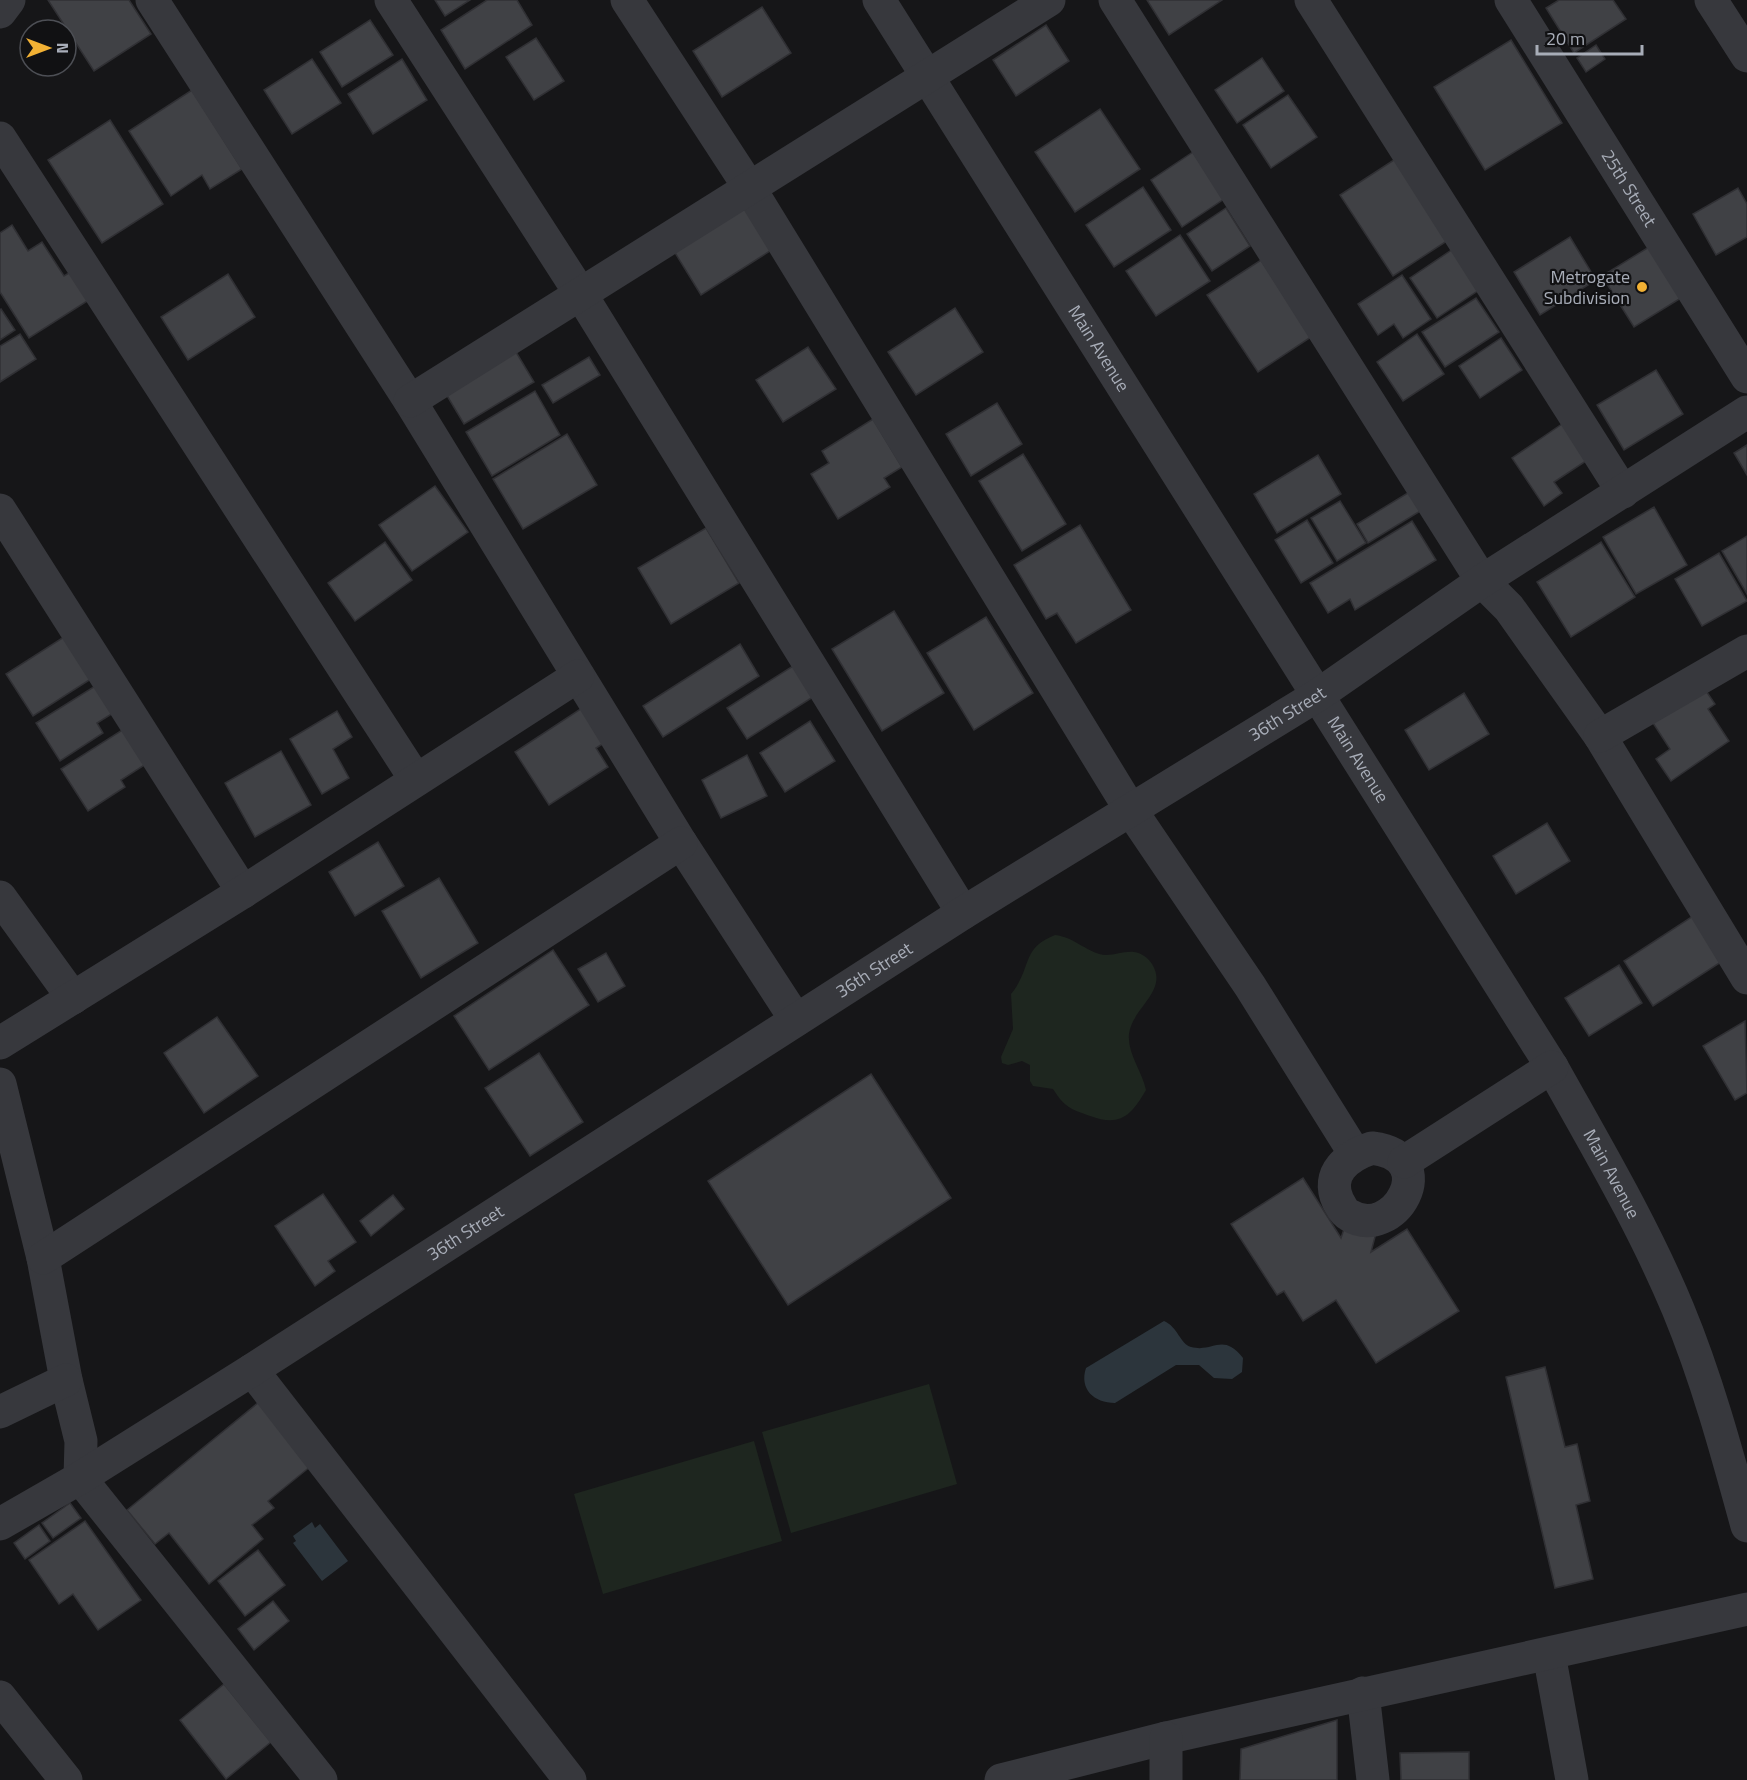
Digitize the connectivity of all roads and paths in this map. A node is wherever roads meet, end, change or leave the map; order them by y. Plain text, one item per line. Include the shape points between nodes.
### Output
1 (9, 0) edge
2 (152, 0) edge
3 (390, 0) edge
4 (627, 0) edge
5 (879, 0) edge
6 (1049, 0) edge
7 (1116, 0) edge
8 (1311, 0) edge
9 (1511, 0) edge
10 (1711, 0) edge
11 (0, 12) edge
12 (1747, 56) edge
13 (928, 76) junction
14 (0, 138) edge
15 (749, 187) junction
16 (580, 293) junction
17 (1747, 377) edge
18 (410, 402) junction
19 (1747, 412) edge
20 (1623, 492) junction
21 (0, 510) edge
22 (1482, 581) junction
23 (1747, 651) edge
24 (578, 676) junction
25 (1318, 695) junction
26 (1600, 736) junction
27 (416, 780) junction
28 (1130, 809) junction
29 (681, 843) junction
30 (243, 892) junction
31 (0, 897) edge
32 (963, 913) junction
33 (1747, 978) edge
34 (73, 998) junction
35 (796, 1020) junction
36 (0, 1043) edge
37 (1552, 1067) junction
38 (0, 1084) edge
39 (1355, 1154) junction
40 (1404, 1162) junction
41 (43, 1258) junction
42 (252, 1370) junction
43 (66, 1380) junction
44 (0, 1412) edge
45 (80, 1478) junction
46 (0, 1524) edge
47 (1747, 1526) edge
48 (1747, 1610) edge
49 (1549, 1654) junction
50 (1363, 1693) junction
51 (0, 1697) edge
52 (1167, 1738) junction
53 (66, 1780) edge
54 (321, 1780) edge
55 (570, 1780) edge
56 (1001, 1780) edge
57 (1166, 1780) edge
58 (1372, 1780) edge
59 (1572, 1780) edge

1 - 11 street
2 - 18 street
3 - 16 street
4 - 15 street
5 - 13 street, Main Avenue
6 - 13 street
7 - 22 street
8 - 20 street
9 - 17 street, 25th Street
10 - 12 street
13 - 15 street
13 - 25 street, Main Avenue
14 - 27 street
15 - 16 street
15 - 28 street
16 - 18 street
16 - 32 street
18 - 24 street
19 - 20 street, 36th Street
20 - 22 street, 36th Street
21 - 30 street
22 - 25 street, 36th Street
22 - 26 street via 1509,608
23 - 26 street
24 - 27 street
24 - 29 street
25 - 28 street, 36th Street
25 - 37 street, Main Avenue
26 - 33 street
27 - 30 street
28 - 32 street, 36th Street
28 - 39 street via 1250,986
29 - 35 street
29 - 41 street
30 - 34 street
31 - 34 street
32 - 35 street, 36th Street
34 - 36 street
35 - 42 street, 36th Street
37 - 40 street
37 - 47 street, Main Avenue via 1629,1205 1678,1308 1708,1389
38 - 41 street
39 - 40 street via 1372,1148 1390,1150
39 - 40 street via 1342,1164 1333,1186 1344,1213 1359,1221 1381,1220 1406,1195 1409,1177
41 - 43 street
42 - 45 street, 36th Street
42 - 55 street
43 - 44 street
43 - 45 street via 81,1441
45 - 46 street, 36th Street
45 - 54 street
48 - 49 street
49 - 50 street
49 - 59 street
50 - 52 street
50 - 58 street
51 - 53 street
52 - 56 street
52 - 57 street

